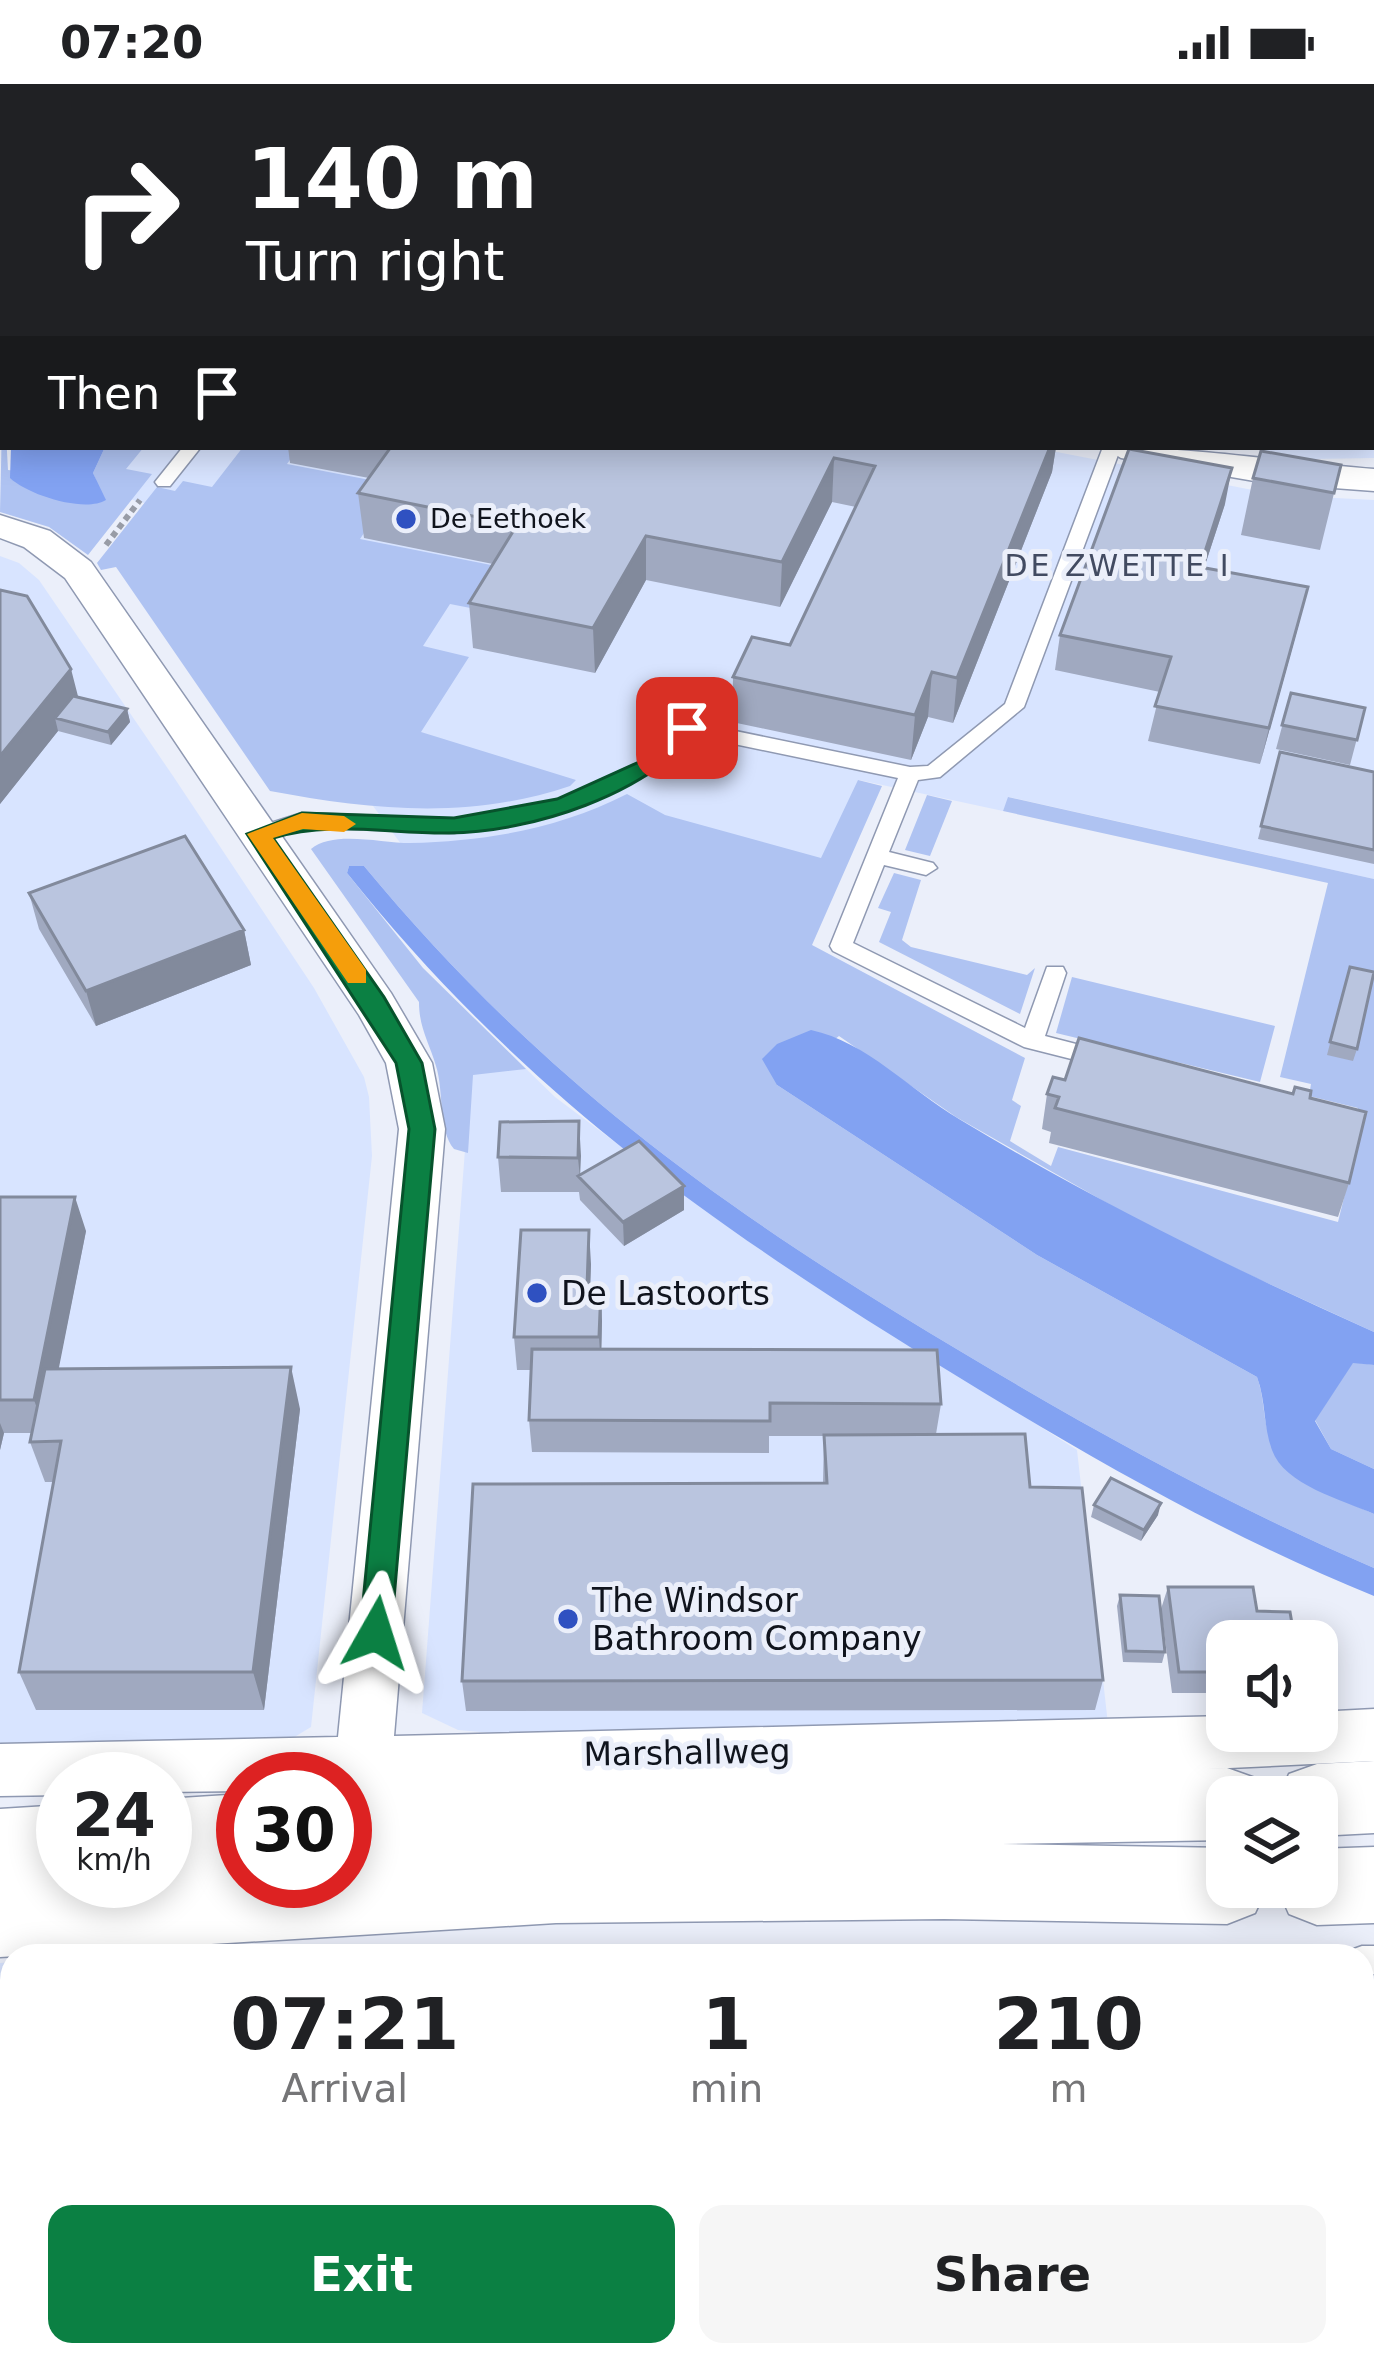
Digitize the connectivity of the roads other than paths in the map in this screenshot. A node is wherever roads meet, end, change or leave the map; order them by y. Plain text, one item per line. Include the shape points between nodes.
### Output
1 (190, 450) edge
2 (1111, 450) edge
3 (1138, 450) edge
4 (1374, 480) edge
5 (164, 482) road end
6 (0, 526) edge
7 (910, 774) junction
8 (259, 834) junction
9 (877, 856) junction
10 (926, 868) dead end
11 (1054, 973) dead end
12 (1032, 1041) junction
13 (1124, 1064) edge
14 (1374, 1735) edge
15 (358, 1752) edge
16 (216, 1768) edge
17 (0, 1770) edge
18 (372, 1791) edge
19 (372, 1793) edge
20 (1374, 1797) edge
21 (1338, 1799) edge
22 (1206, 1804) edge
23 (36, 1844) edge
24 (0, 1846) edge
25 (1374, 1885) edge
26 (1206, 1886) edge
27 (1338, 1886) edge
28 (0, 1918) edge

1 - 5 lane
2 - 7 lane via 1013,707 933,772
3 - 4 street
6 - 8 street via 37,539 78,570
7 - 8 lane via 687,728 647,767 562,806 454,826 302,820
7 - 9 lane
8 - 15 street via 409,1063 422,1129
9 - 10 lane
9 - 12 lane via 842,946
11 - 12 lane
12 - 13 lane
14 - 18 street, Marshallweg
16 - 17 street, Marshallweg
19 - 22 main road, Marshallweg via 682,1812
20 - 21 main road
23 - 24 main road
25 - 27 main road
26 - 28 main road via 556,1885

